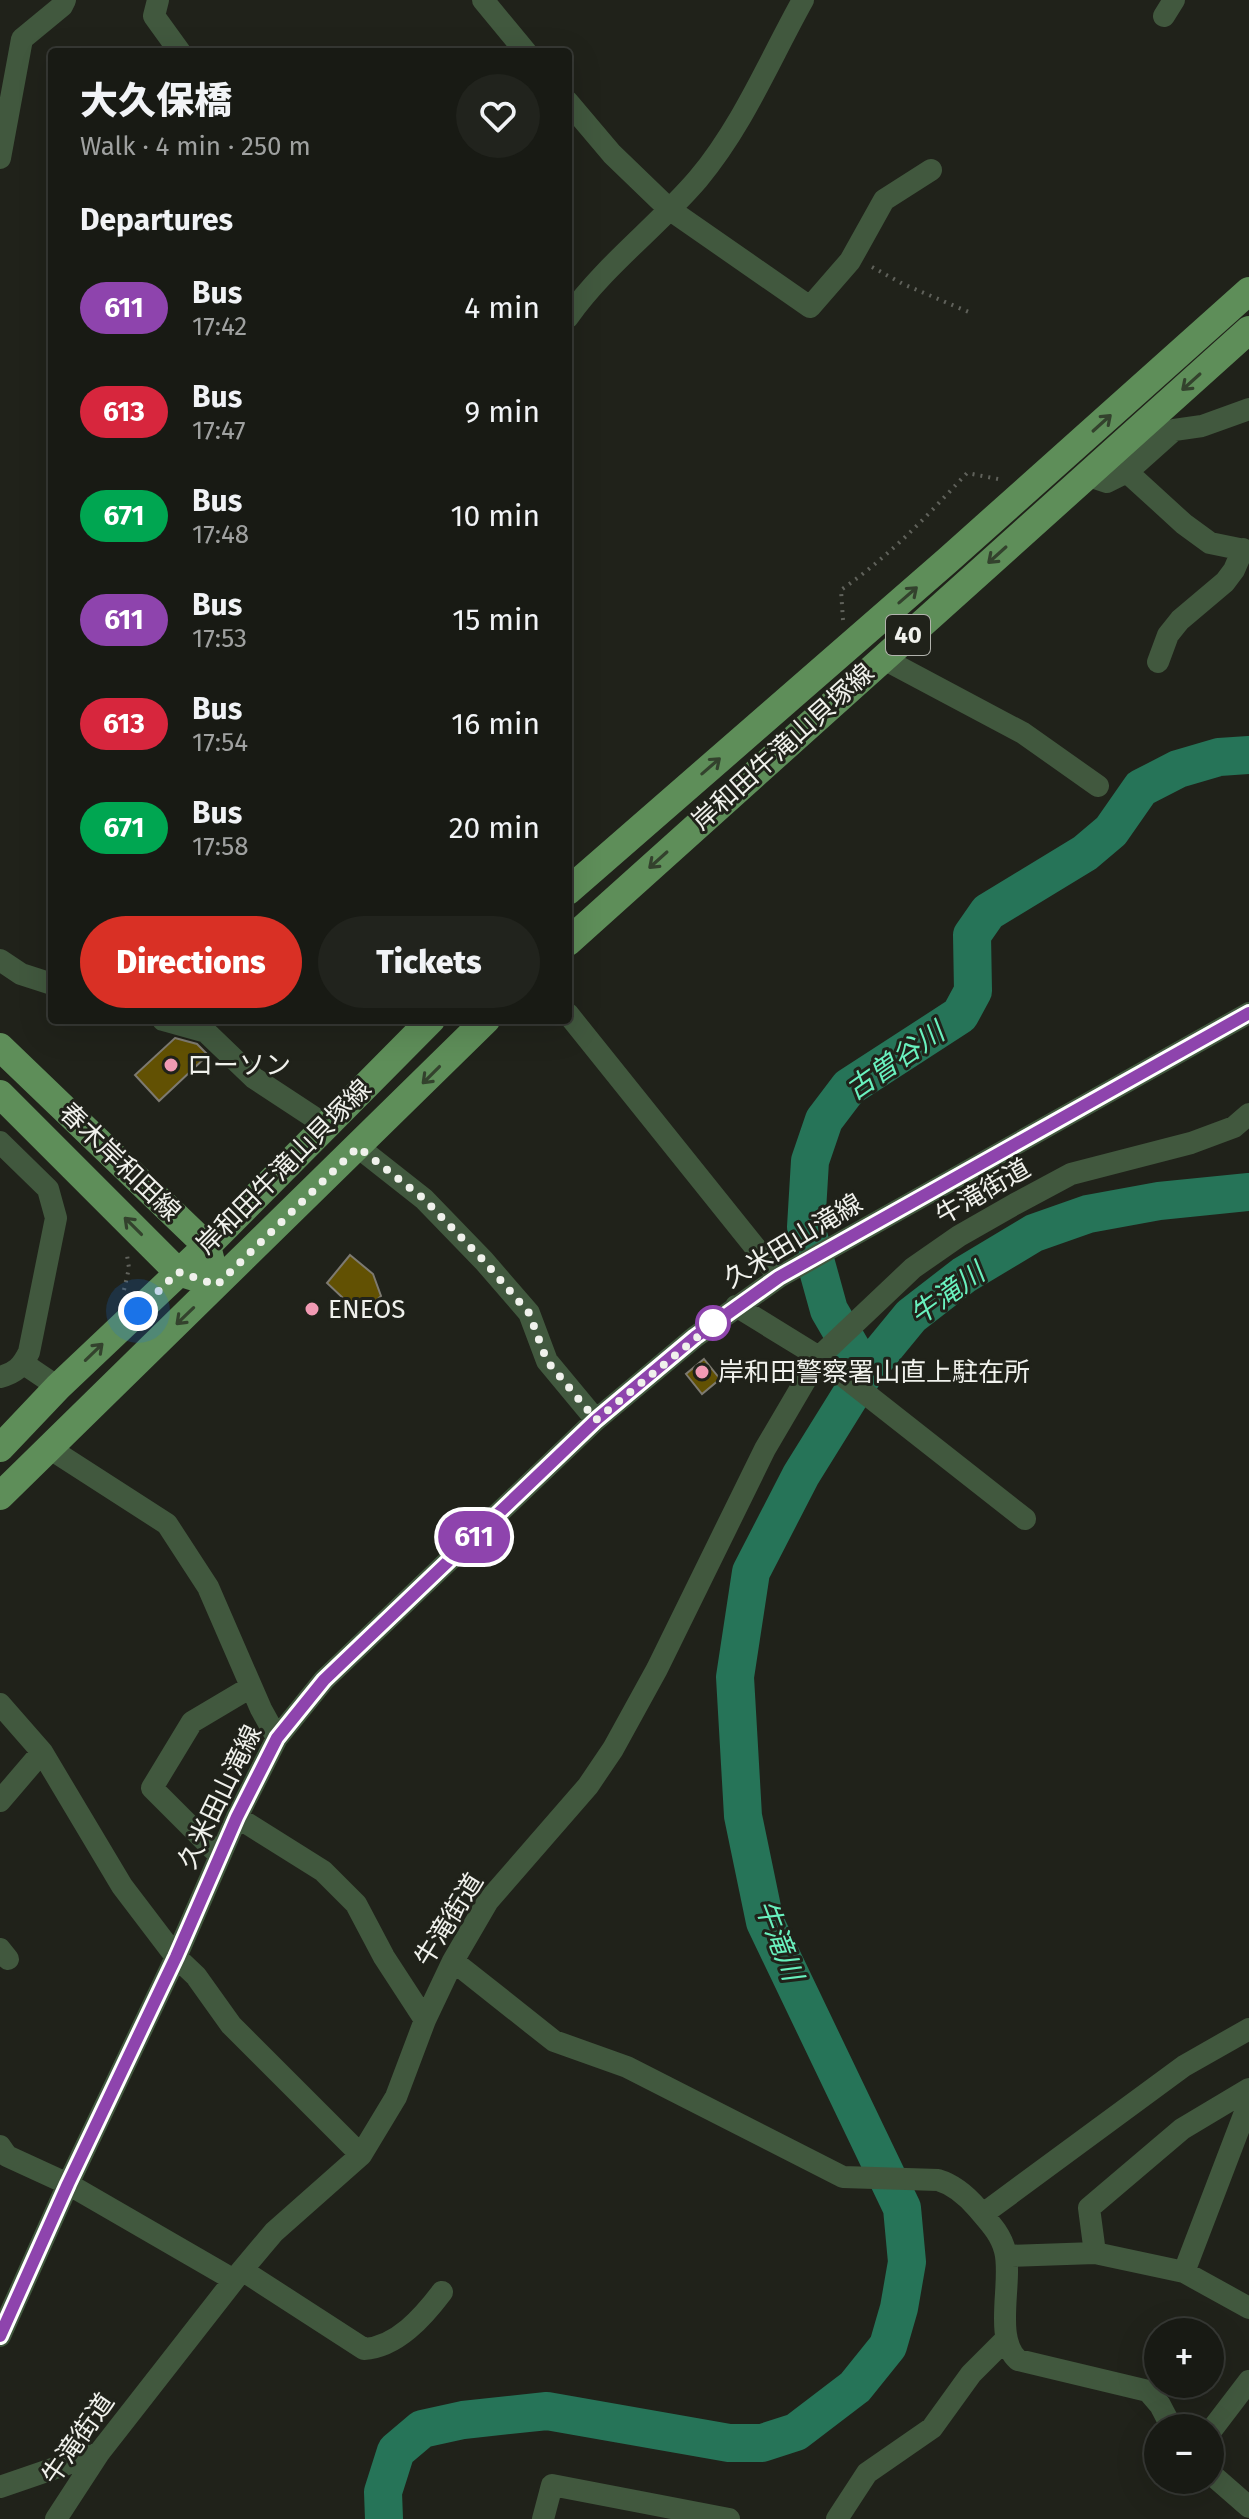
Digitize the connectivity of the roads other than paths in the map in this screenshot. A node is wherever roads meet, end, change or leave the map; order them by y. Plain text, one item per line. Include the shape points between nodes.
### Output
1 (65, 0) edge
2 (158, 0) edge
3 (483, 0) edge
4 (803, 0) edge
5 (177, 48) edge
6 (523, 48) edge
7 (572, 107) edge
8 (0, 158) edge
9 (931, 170) dead end
10 (669, 209) junction
11 (1249, 291) edge
12 (572, 312) edge
13 (1249, 330) edge
14 (1249, 409) edge
15 (1127, 472) junction
16 (1086, 475) junction
17 (1246, 550) edge
18 (882, 658) junction
19 (1158, 662) dead end
20 (1098, 786) dead end
21 (572, 888) edge
22 (572, 938) edge
23 (0, 960) edge
24 (48, 983) edge
25 (1249, 1013) edge
26 (572, 1019) edge
27 (427, 1024) edge
28 (482, 1024) edge
29 (208, 1026) edge
30 (0, 1047) edge
31 (0, 1094) edge
32 (1249, 1114) edge
33 (327, 1126) junction
34 (0, 1142) edge
35 (358, 1147) junction
36 (207, 1246) junction
37 (178, 1272) junction
38 (789, 1272) junction
39 (217, 1285) junction
40 (736, 1306) junction
41 (824, 1360) junction
42 (24, 1364) junction
43 (0, 1377) edge
44 (58, 1387) junction
45 (596, 1420) junction
46 (0, 1448) edge
47 (49, 1448) junction
48 (0, 1496) edge
49 (1025, 1519) dead end
50 (251, 1687) junction
51 (0, 1704) edge
52 (277, 1738) junction
53 (42, 1752) junction
54 (0, 1801) edge
55 (237, 1817) junction
56 (220, 1856) junction
57 (176, 1957) junction
58 (453, 1961) junction
59 (425, 2020) junction
60 (1249, 2029) edge
61 (1249, 2089) edge
62 (1249, 2102) edge
63 (0, 2146) edge
64 (361, 2155) junction
65 (68, 2184) junction
66 (983, 2214) junction
67 (1095, 2253) junction
68 (1006, 2256) junction
69 (1184, 2272) junction
70 (238, 2275) junction
71 (442, 2292) dead end
72 (1249, 2308) edge
73 (0, 2336) edge
74 (1006, 2339) junction
75 (1249, 2381) edge
76 (1165, 2414) edge
77 (1224, 2414) edge
78 (99, 2453) junction
79 (1224, 2485) edge
80 (0, 2487) edge
81 (1249, 2507) edge
82 (56, 2519) edge
83 (543, 2519) edge
84 (729, 2519) edge
85 (837, 2519) edge

1 - 8 street via 22,39
2 - 5 street via 154,16
3 - 6 street
4 - 10 street via 728,140
7 - 10 street
9 - 10 street via 884,200 850,261 810,307
10 - 12 street
21 -> 11 main road, 岸和田牛滝山貝塚線 / 40
13 -> 16 main road, 岸和田牛滝山貝塚線 / 40
14 - 15 street via 1174,430
15 - 16 street via 1107,482
15 - 17 street via 1210,543
16 -> 18 main road, 岸和田牛滝山貝塚線 / 40
17 - 19 street via 1225,582 1168,635
18 - 20 street via 1023,733
18 -> 22 main road, 岸和田牛滝山貝塚線 / 40
23 - 24 street
25 - 38 street, 久米田山滝線
26 - 38 street
27 - 33 main road, 岸和田牛滝山貝塚線
28 -> 35 main road, 岸和田牛滝山貝塚線
29 - 33 street via 254,1078
30 - 36 main road, 春木岸和田線
37 -> 31 main road, 春木岸和田線
32 - 41 street, 牛滝街道 via 1234,1127 1191,1143 1071,1174 959,1236 913,1268
33 - 36 main road, 岸和田牛滝山貝塚線
34 - 42 street via 48,1189 56,1218
35 - 39 main road, 岸和田牛滝山貝塚線
35 - 45 street via 424,1199 484,1261 529,1313 547,1361
36 - 37 main road, 岸和田牛滝山貝塚線
36 - 39 main road
37 - 39 main road, 春木岸和田線
44 -> 37 main road, 岸和田牛滝山貝塚線
38 - 40 street, 久米田山滝線
39 -> 47 main road, 岸和田牛滝山貝塚線
40 - 41 street
40 - 45 street, 久米田山滝線
41 - 49 street
41 - 58 street, 牛滝街道 via 765,1449 613,1749 588,1786 488,1901
42 - 43 street
42 - 44 street
44 - 46 main road, 岸和田牛滝山貝塚線
45 - 52 street, 久米田山滝線 via 324,1680
47 - 48 main road, 岸和田牛滝山貝塚線
47 - 50 street via 167,1524 208,1587
50 - 52 street
50 - 56 street via 192,1722 152,1788
51 - 53 street
52 - 55 street, 久米田山滝線
53 - 54 street
53 - 57 street via 122,1886
55 - 56 street, 久米田山滝線
55 - 59 street via 323,1871 356,1904
56 - 57 street, 久米田山滝線
57 - 64 street via 231,2025
57 - 65 street, 久米田山滝線
58 - 59 street, 牛滝街道
58 - 66 street via 554,2041 627,2067 843,2177 950,2183
59 - 64 street, 牛滝街道 via 396,2097
60 - 66 street via 1184,2066
61 - 67 street via 1182,2129 1089,2208
62 - 69 street
63 - 65 street via 7,2156
64 - 70 street, 牛滝街道 via 274,2232
65 - 70 street
65 - 73 street, 久米田山滝線
66 - 68 street via 997,2230
67 - 68 street
67 - 69 street
68 - 74 street
69 - 72 street
70 - 71 street via 364,2349 399,2335 426,2314
70 - 78 street, 牛滝街道
74 - 76 street via 1018,2360 1148,2391
74 - 85 street via 971,2374 932,2428 867,2473
75 - 77 street
78 - 80 street
78 - 82 street, 牛滝街道
79 - 81 street
83 - 84 street via 552,2485

